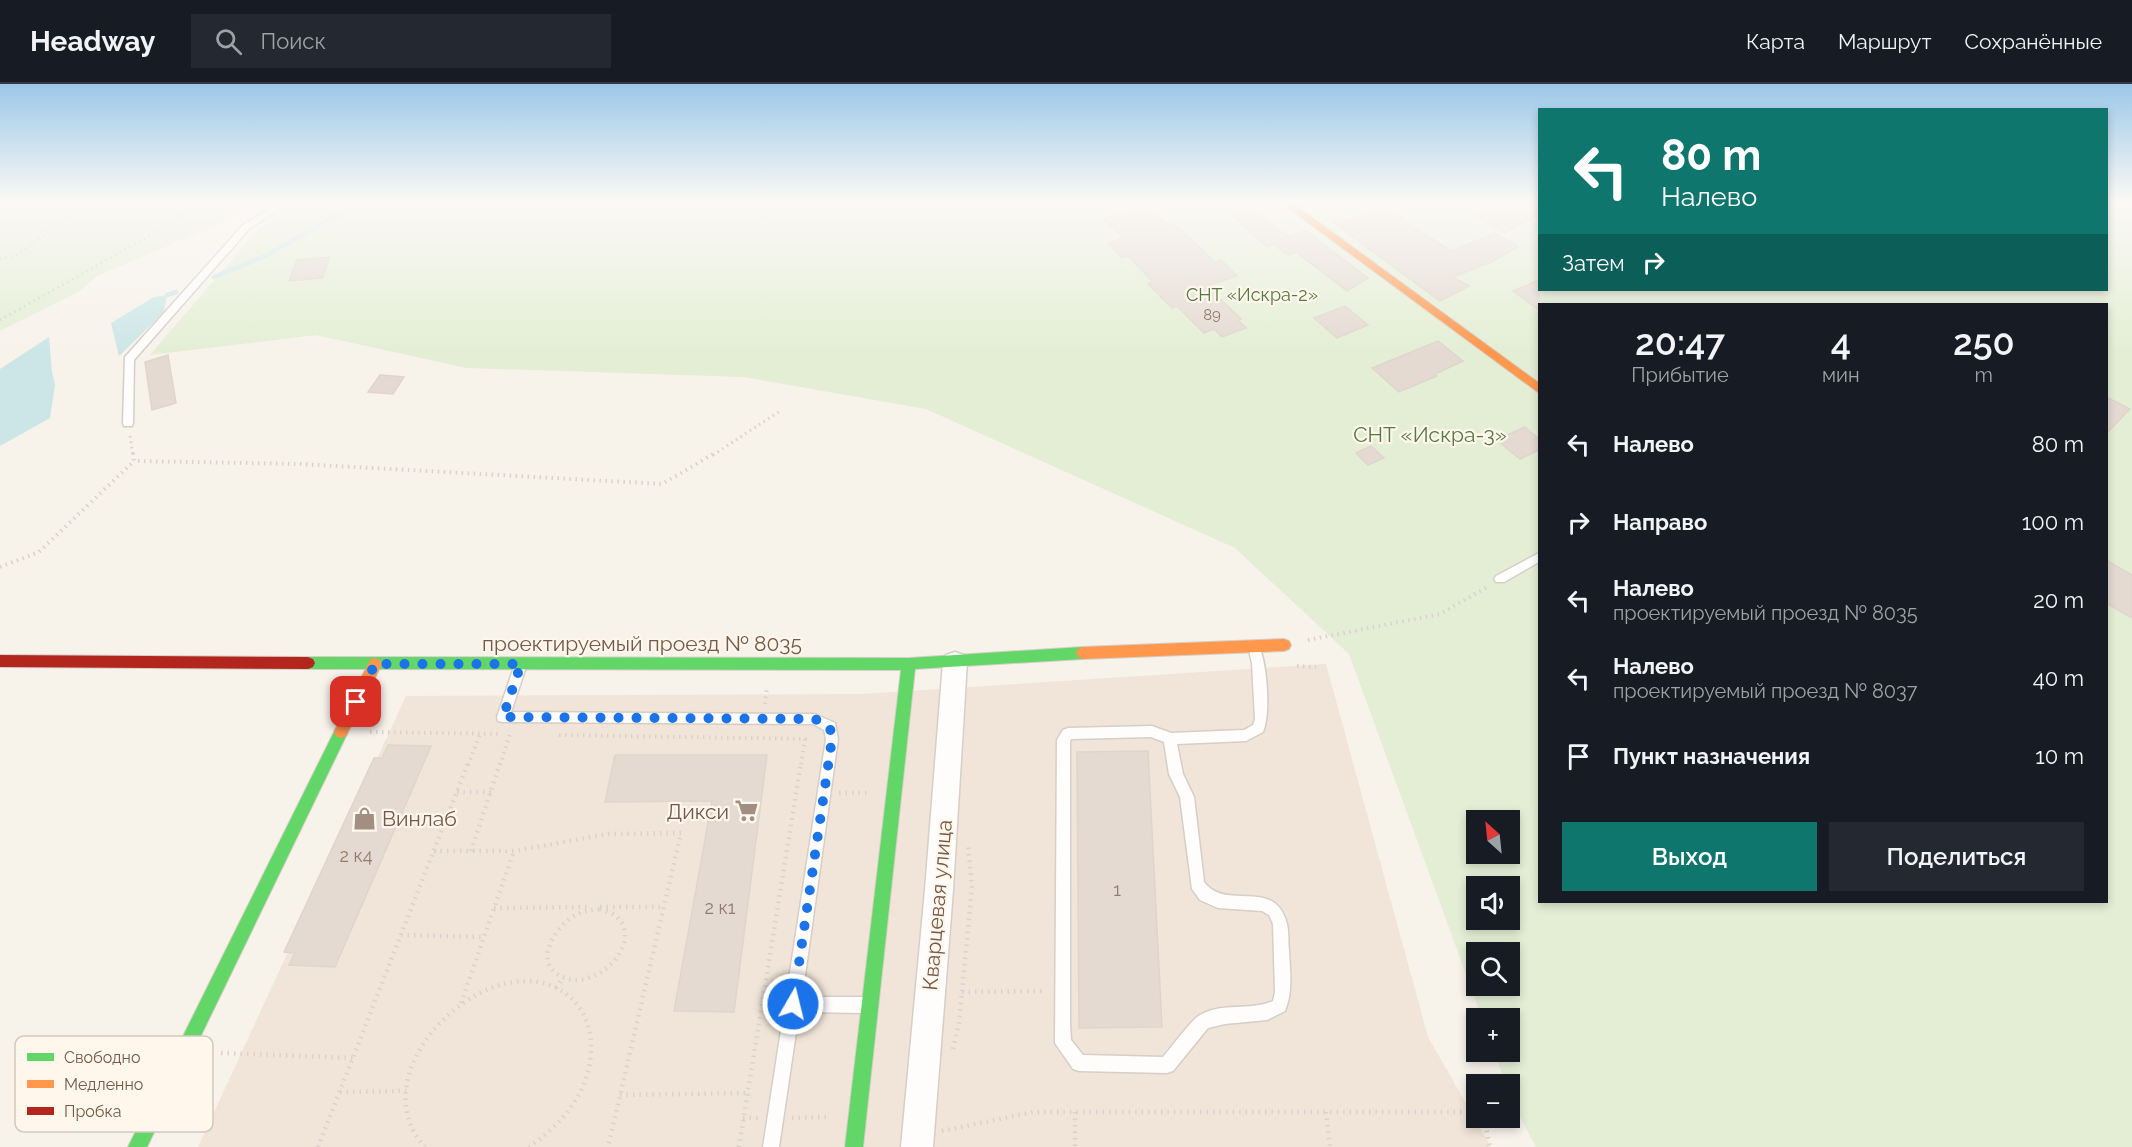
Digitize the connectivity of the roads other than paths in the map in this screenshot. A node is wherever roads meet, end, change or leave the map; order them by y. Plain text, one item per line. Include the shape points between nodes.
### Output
1 (224, 252) edge
2 (1352, 252) edge
3 (1538, 388) edge
4 (128, 423) road end
5 (1538, 558) edge
6 (1500, 579) road end
7 (1284, 645) road end
8 (1254, 646) junction
9 (0, 661) edge
10 (955, 662) junction
11 (375, 664) junction
12 (521, 664) junction
13 (909, 664) junction
14 (1170, 740) junction
15 (793, 1004) junction
16 (870, 1005) junction
17 (192, 1036) edge
18 (144, 1132) edge
19 (931, 1139) edge
20 (137, 1147) edge
21 (771, 1147) edge
22 (854, 1147) edge

1 - 4 lane via 129,359
2 - 3 street
5 - 6 lane
7 - 8 street, проектируемый проезд № 8035
8 - 10 street, проектируемый проезд № 8035
8 - 14 lane via 1262,703 1258,728 1246,735
9 - 11 street, проектируемый проезд № 8035
10 - 13 street, проектируемый проезд № 8035
10 - 19 street, Кварцевая улица via 939,890
11 - 12 street, проектируемый проезд № 8035
11 - 17 street
12 - 13 street, проектируемый проезд № 8035
12 - 15 lane via 503,717 815,719 830,728 832,739
13 - 16 street
14 - 14 lane via 1176,774 1187,797 1197,884 1205,896 1218,901 1264,904 1274,910 1280,924 1280,1006 1267,1012 1204,1021 1167,1065 1079,1063 1063,1043 1063,740 1068,734 1152,731
15 - 16 lane
15 - 21 lane
16 - 22 street
18 - 20 street

